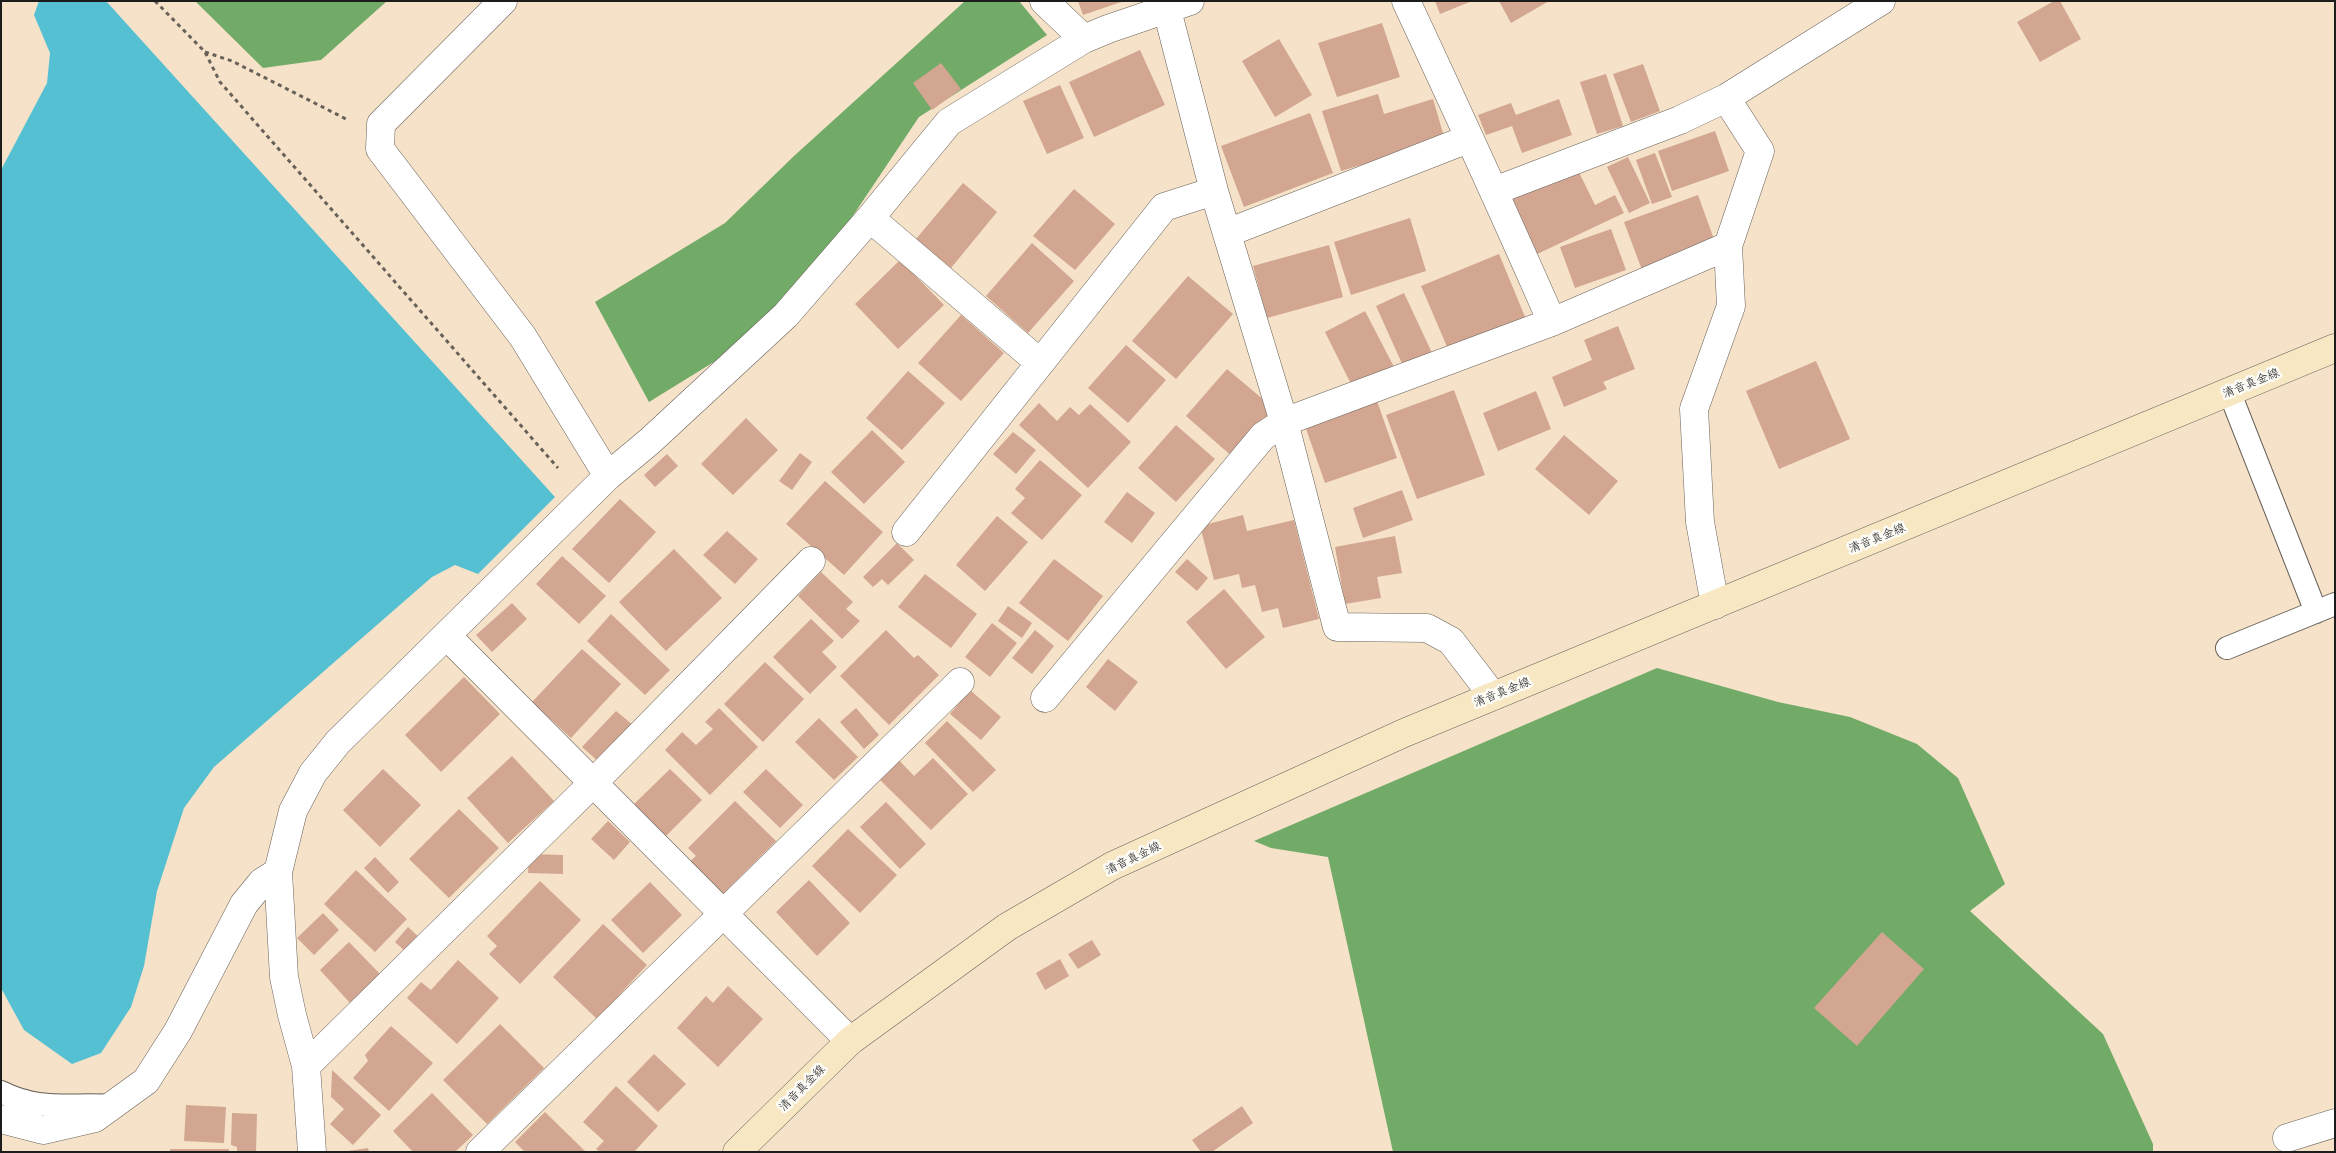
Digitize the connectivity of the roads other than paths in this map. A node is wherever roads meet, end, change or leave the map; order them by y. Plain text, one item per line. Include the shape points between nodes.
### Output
1 (503, 1) edge
2 (1044, 1) edge
3 (1406, 1) edge
4 (1881, 1) edge
5 (1179, 6) edge
6 (1084, 39) junction
7 (1726, 98) junction
8 (1468, 139) junction
9 (1494, 191) junction
10 (1214, 192) junction
11 (870, 218) junction
12 (1227, 233) junction
13 (1728, 246) junction
14 (1552, 322) junction
15 (2335, 348) edge
16 (1039, 362) junction
17 (2230, 392) junction
18 (1284, 422) junction
19 (608, 476) junction
20 (906, 532) dead end
21 (811, 561) dead end
22 (1715, 605) junction
23 (2326, 608) edge
24 (447, 636) junction
25 (2227, 648) dead end
26 (960, 682) dead end
27 (1493, 696) junction
28 (1045, 698) dead end
29 (593, 783) junction
30 (278, 872) junction
31 (724, 915) junction
32 (850, 1041) junction
33 (306, 1066) junction
34 (1, 1092) edge
35 (113, 1106) junction
36 (1, 1119) edge
37 (2335, 1123) edge
38 (2287, 1138) dead end
39 (312, 1152) edge
40 (480, 1152) edge
41 (737, 1152) edge

1 - 19 street via 381,124 380,148 523,338
2 - 6 street
3 - 8 street
4 - 7 street
5 - 6 street
5 - 10 street
6 - 11 street via 949,122
7 - 9 street via 1680,120
7 - 13 street via 1760,151
8 - 9 street
8 - 12 street
9 - 14 street
10 - 12 street
10 - 16 street via 1164,207
11 - 16 street
11 - 19 street via 786,315
12 - 18 street
13 - 14 street
13 - 22 street via 1731,306 1694,409 1700,522
14 - 18 street
15 - 17 main road, 清音真金線
16 - 20 street
17 - 22 main road, 清音真金線
17 - 23 lane
18 - 27 street via 1337,627 1427,628 1451,641
18 - 28 street via 1263,436
19 - 24 street
21 - 29 street
22 - 27 main road, 清音真金線
23 - 25 lane
24 - 29 street
24 - 30 street via 338,742 313,773 293,811
26 - 31 street
27 - 32 main road, 清音真金線 via 1112,866 1007,927
29 - 31 street
29 - 33 street
30 - 33 street via 284,977
30 - 35 street via 262,882 244,904 178,1031 146,1081
31 - 32 street
31 - 40 street
32 - 41 main road, 清音真金線
33 - 39 street
34 - 35 lane via 24,1103
35 - 36 street via 95,1118 43,1130
37 - 38 street

